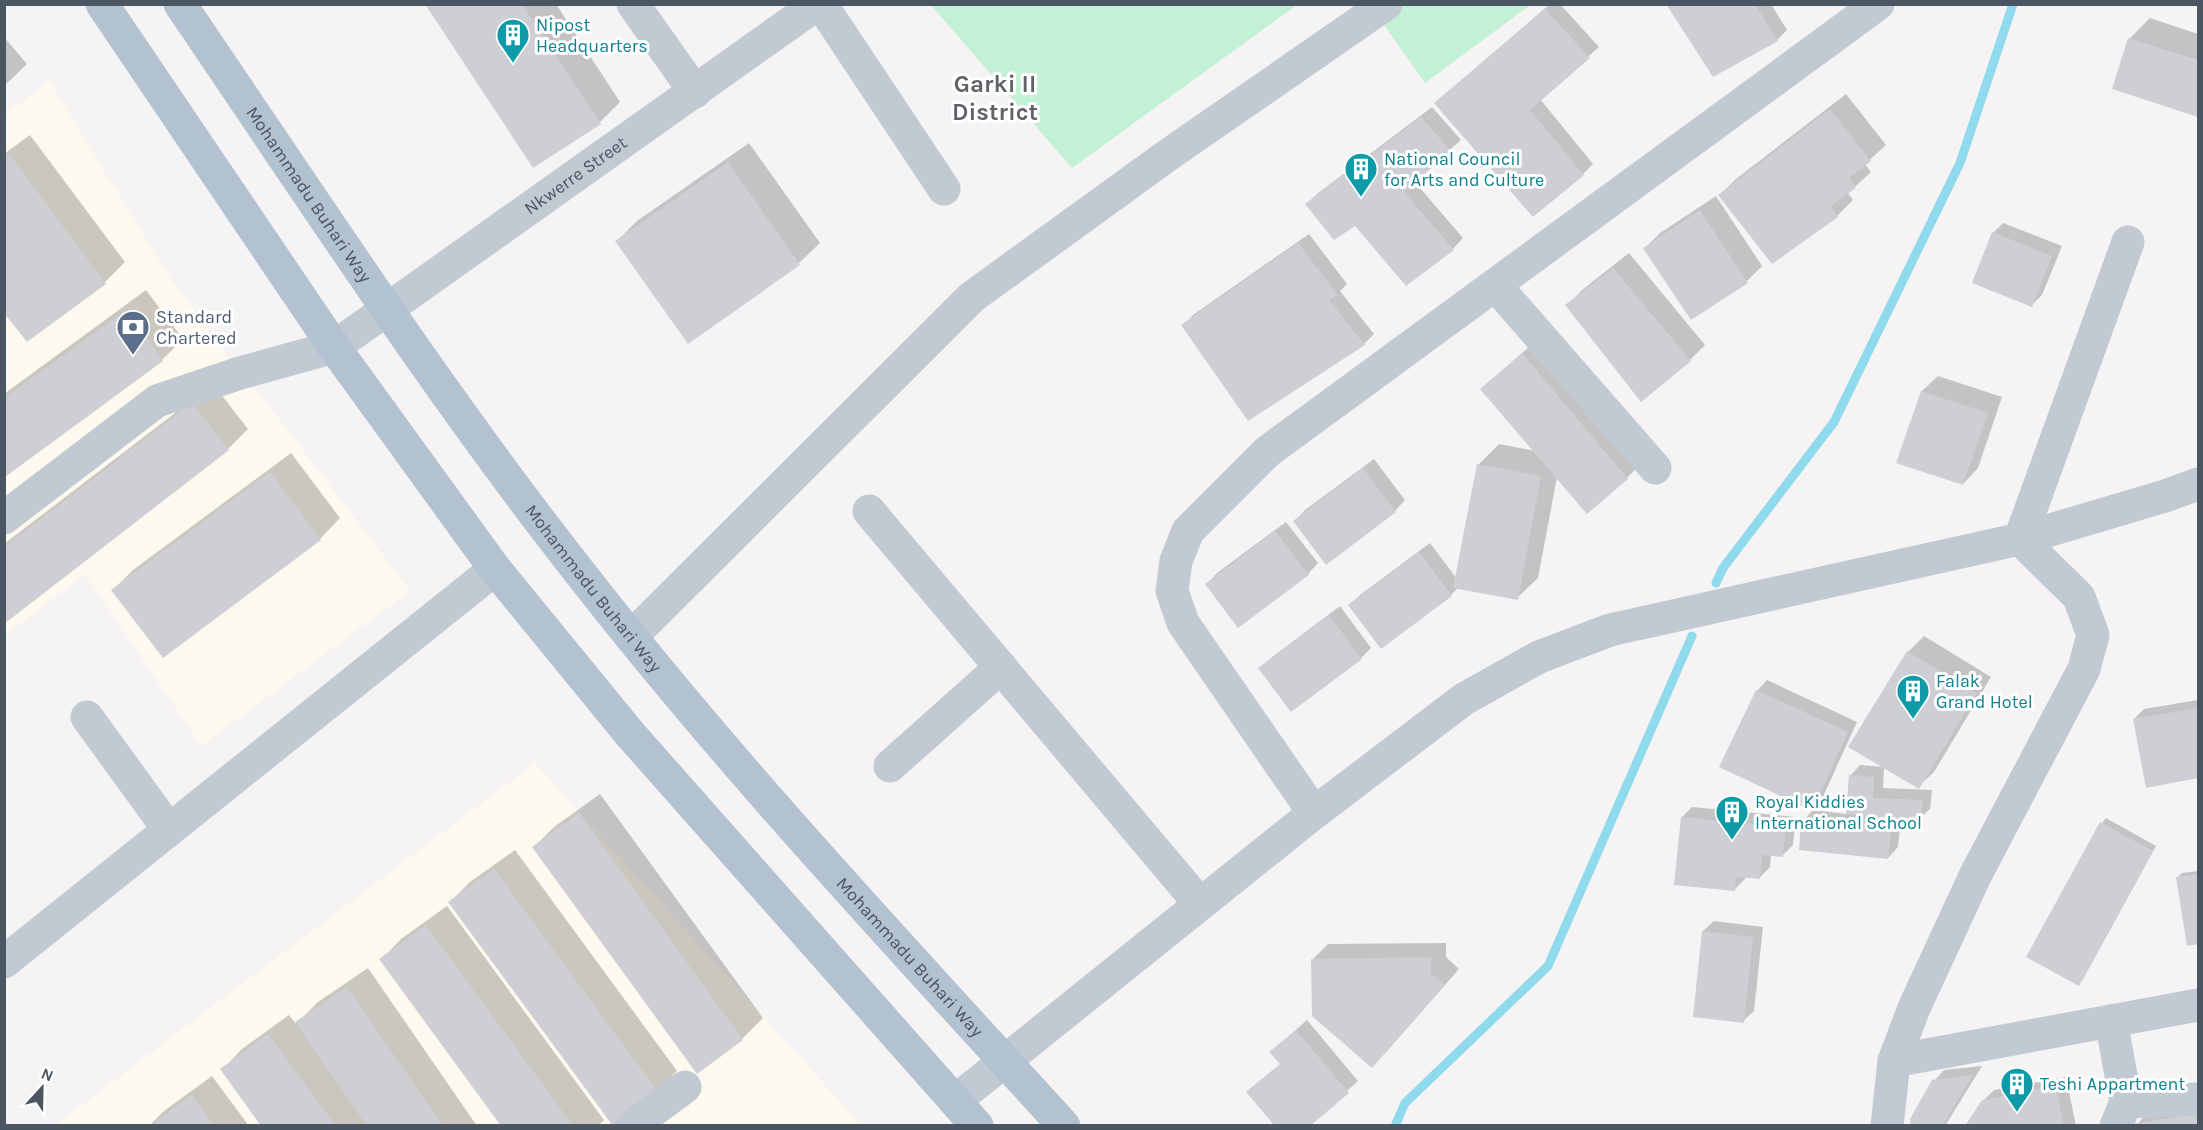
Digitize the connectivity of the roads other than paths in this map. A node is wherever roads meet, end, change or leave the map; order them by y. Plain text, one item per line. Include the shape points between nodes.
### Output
1 (102, 4) edge
2 (180, 4) edge
3 (633, 4) edge
4 (819, 4) edge
5 (1386, 4) edge
6 (1878, 4) edge
7 (695, 92) junction
8 (944, 189) dead end
9 (2128, 242) dead end
10 (1495, 285) junction
11 (387, 311) junction
12 (334, 347) junction
13 (1655, 468) dead end
14 (2199, 484) edge
15 (868, 511) dead end
16 (4, 518) edge
17 (2020, 539) junction
18 (495, 569) junction
19 (631, 637) junction
20 (1001, 668) junction
21 (87, 717) dead end
22 (890, 766) dead end
23 (1314, 813) junction
24 (169, 830) junction
25 (1200, 904) junction
26 (4, 962) edge
27 (2199, 1005) edge
28 (2111, 1021) junction
29 (1005, 1061) junction
30 (1894, 1061) junction
31 (685, 1087) dead end
32 (2199, 1098) edge
33 (955, 1101) junction
34 (2121, 1114) edge
35 (632, 1125) edge
36 (977, 1125) edge
37 (1064, 1125) edge
38 (1887, 1125) edge

1 - 12 main road
2 - 11 main road, Mohammadu Buhari Way
3 - 7 street
4 - 7 street, Nkwerre Street
4 - 8 street
5 - 19 street via 1167,155 972,297
6 - 10 street
7 - 11 street, Nkwerre Street
9 - 17 street
10 - 13 street
10 - 23 street via 1267,452 1188,531 1176,561 1172,591 1183,623
11 - 12 street, Nkwerre Street
11 - 19 main road, Mohammadu Buhari Way via 574,566
12 - 16 street, Nkwerre Street via 157,401
12 - 18 main road
14 - 17 street
15 - 20 street
17 - 23 street via 1610,630 1539,657 1464,699
17 - 30 street via 2079,597 2093,635 2084,669 1976,874
18 - 24 street
18 - 33 main road via 630,734
19 - 29 main road, Mohammadu Buhari Way via 786,820
20 - 22 street
20 - 25 street
21 - 24 street
23 - 25 street
24 - 26 street
25 - 29 street
27 - 28 street
28 - 30 street
28 - 34 street
29 - 33 street
29 - 37 main road, Mohammadu Buhari Way
30 - 38 street
31 - 35 street
32 - 34 street
33 - 36 main road

